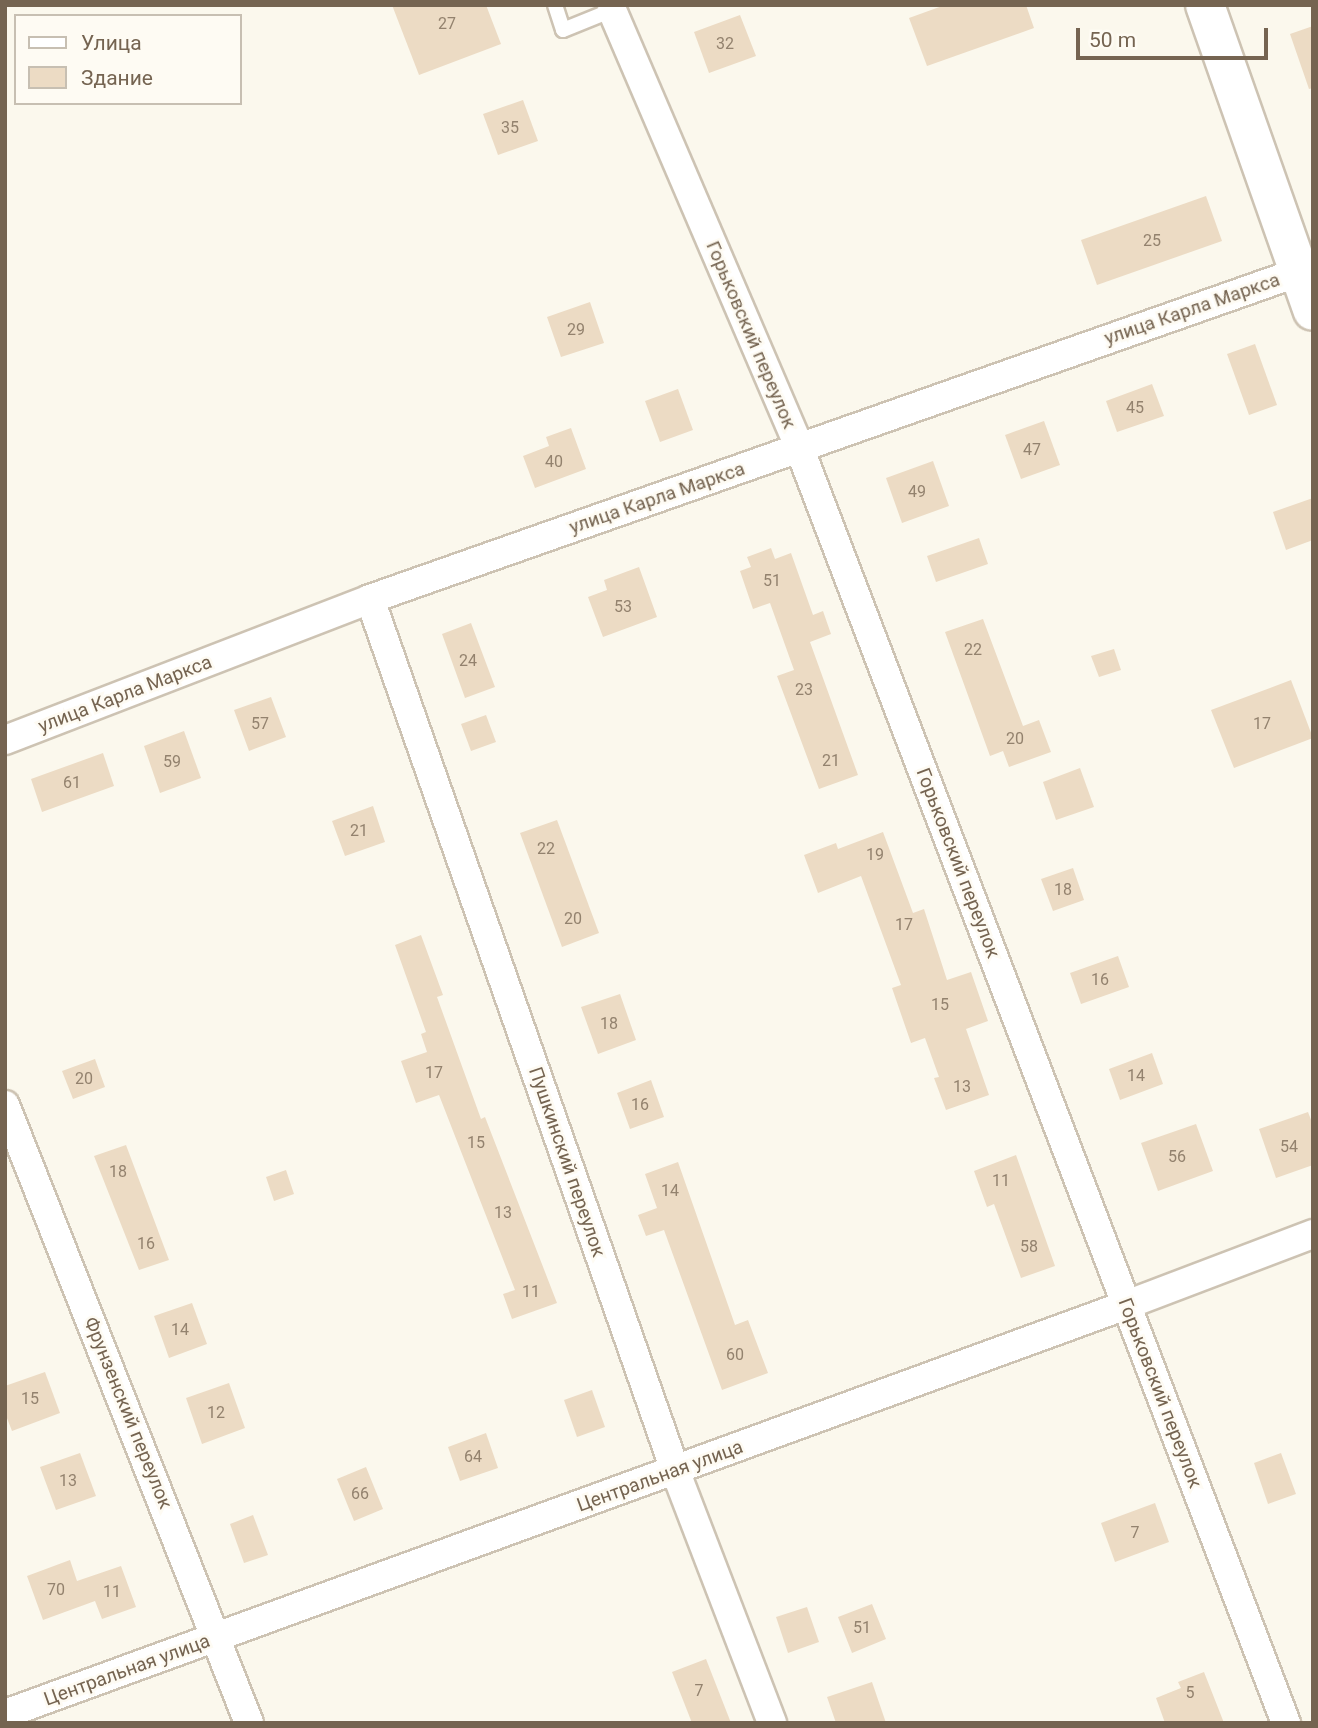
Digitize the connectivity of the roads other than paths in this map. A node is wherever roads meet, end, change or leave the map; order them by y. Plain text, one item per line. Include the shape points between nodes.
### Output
1 (555, 5) edge
2 (1205, 5) edge
3 (618, 8) edge
4 (1306, 269) edge
5 (1313, 311) edge
6 (799, 447) junction
7 (370, 599) junction
8 (5, 740) edge
9 (5, 1105) edge
10 (1313, 1234) edge
11 (1126, 1305) junction
12 (674, 1470) junction
13 (217, 1637) junction
14 (5, 1714) edge
15 (249, 1723) edge
16 (772, 1723) edge
17 (1286, 1723) edge

1 - 3 lane via 563,30
2 - 4 street
3 - 6 street, Горьковский переулок
4 - 5 street
4 - 6 street, улица Карла Маркса
6 - 7 street, улица Карла Маркса
6 - 11 street, Горьковский переулок
7 - 8 street, улица Карла Маркса
7 - 12 street, Пушкинский переулок
9 - 13 street, Фрунзенский переулок
10 - 11 street, Центральная улица
11 - 12 street, Центральная улица
11 - 17 street, Горьковский переулок
12 - 13 street, Центральная улица
12 - 16 street, Пушкинский переулок
13 - 14 street, Центральная улица
13 - 15 street, Фрунзенский переулок

